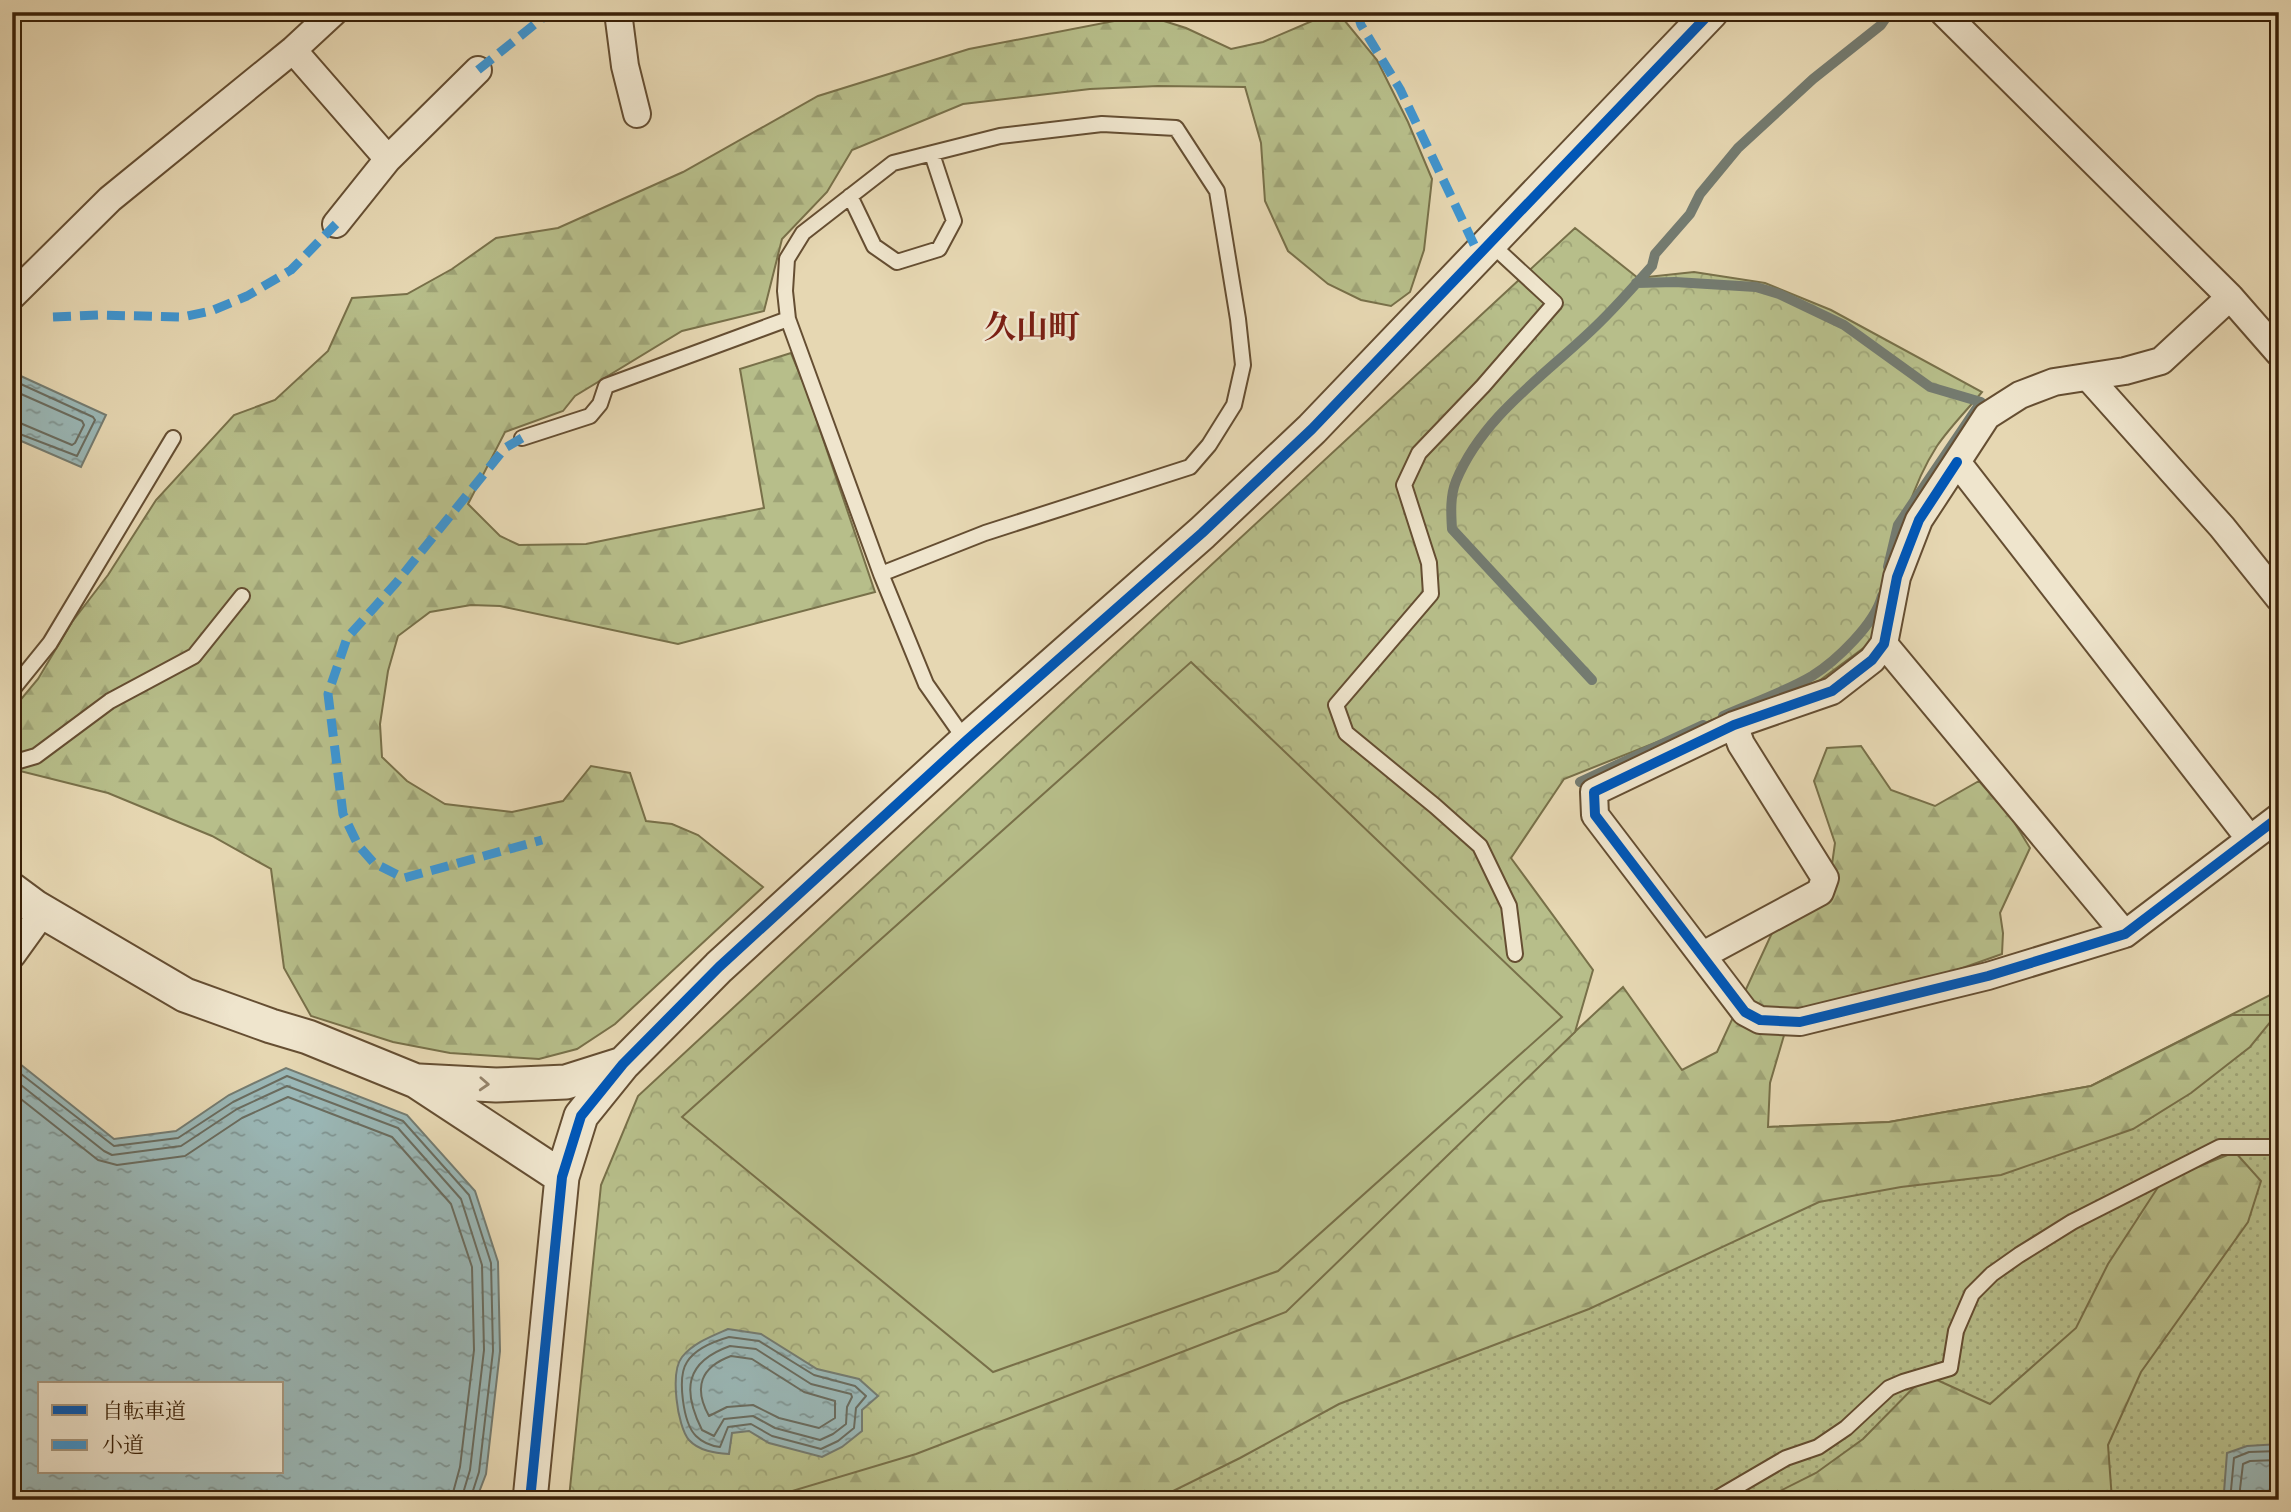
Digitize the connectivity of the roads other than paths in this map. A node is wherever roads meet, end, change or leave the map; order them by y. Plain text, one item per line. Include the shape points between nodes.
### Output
1 (334, 12) edge
2 (618, 12) edge
3 (1712, 12) edge
4 (1943, 12) edge
5 (293, 50) junction
6 (478, 69) dead end
7 (638, 114) dead end
8 (932, 154) junction
9 (388, 159) junction
10 (850, 196) junction
11 (336, 224) dead end
12 (1490, 243) junction
13 (12, 296) edge
14 (2230, 297) junction
15 (788, 319) junction
16 (2279, 353) edge
17 (2088, 377) junction
18 (173, 438) dead end
19 (522, 438) dead end
20 (1957, 462) junction
21 (881, 574) junction
22 (242, 596) dead end
23 (2279, 598) edge
24 (1884, 645) junction
25 (12, 690) edge
26 (1734, 725) junction
27 (966, 741) junction
28 (12, 763) edge
29 (2279, 817) edge
30 (2249, 838) junction
31 (12, 890) edge
32 (43, 912) junction
33 (2125, 934) junction
34 (1515, 954) dead end
35 (12, 955) edge
36 (1703, 955) junction
37 (624, 1064) junction
38 (416, 1080) junction
39 (2279, 1147) edge
40 (562, 1178) junction
41 (530, 1500) edge
42 (1714, 1500) edge

1 - 5 street
2 - 7 street via 625,66
3 - 12 street
4 - 14 street
5 - 9 street
5 - 13 street via 110,199
6 - 9 street
8 - 10 lane via 893,163
8 - 10 lane via 954,221 939,249 897,262 874,246
8 - 21 lane via 1000,136 1102,124 1176,128 1217,191 1243,365 1234,405 1190,467 985,533
9 - 11 street
10 - 15 lane via 803,233 787,259
12 - 27 street via 1312,429 1212,524
12 - 34 lane via 1555,303 1419,453 1404,485 1429,563 1431,594 1336,705 1346,733 1480,846 1509,906
14 - 16 street
14 - 17 street via 2161,361
15 - 19 lane via 606,386 590,416
15 - 21 lane
17 - 20 street via 2054,382 2020,395 1987,416
17 - 23 street
18 - 25 lane via 50,643
20 - 24 street via 1919,520 1897,577
20 - 30 street
21 - 27 lane via 926,684
22 - 28 lane via 194,656 110,701 36,756
24 - 26 street via 1832,691
24 - 33 street
26 - 36 street via 1741,744 1825,878 1821,892
26 - 36 street via 1594,792 1595,815
27 - 37 street via 719,967
29 - 30 street
30 - 33 street
31 - 32 street
32 - 35 street
32 - 38 street via 185,995
33 - 36 street via 1988,976 1800,1022 1760,1020 1745,1012
38 -> 37 street via 566,1082
37 - 40 street via 581,1116
38 - 40 street
39 - 42 lane via 2220,1147 2072,1222 2019,1255 1972,1294 1956,1331 1950,1368 1889,1388 1818,1447 1786,1458
40 - 41 street

